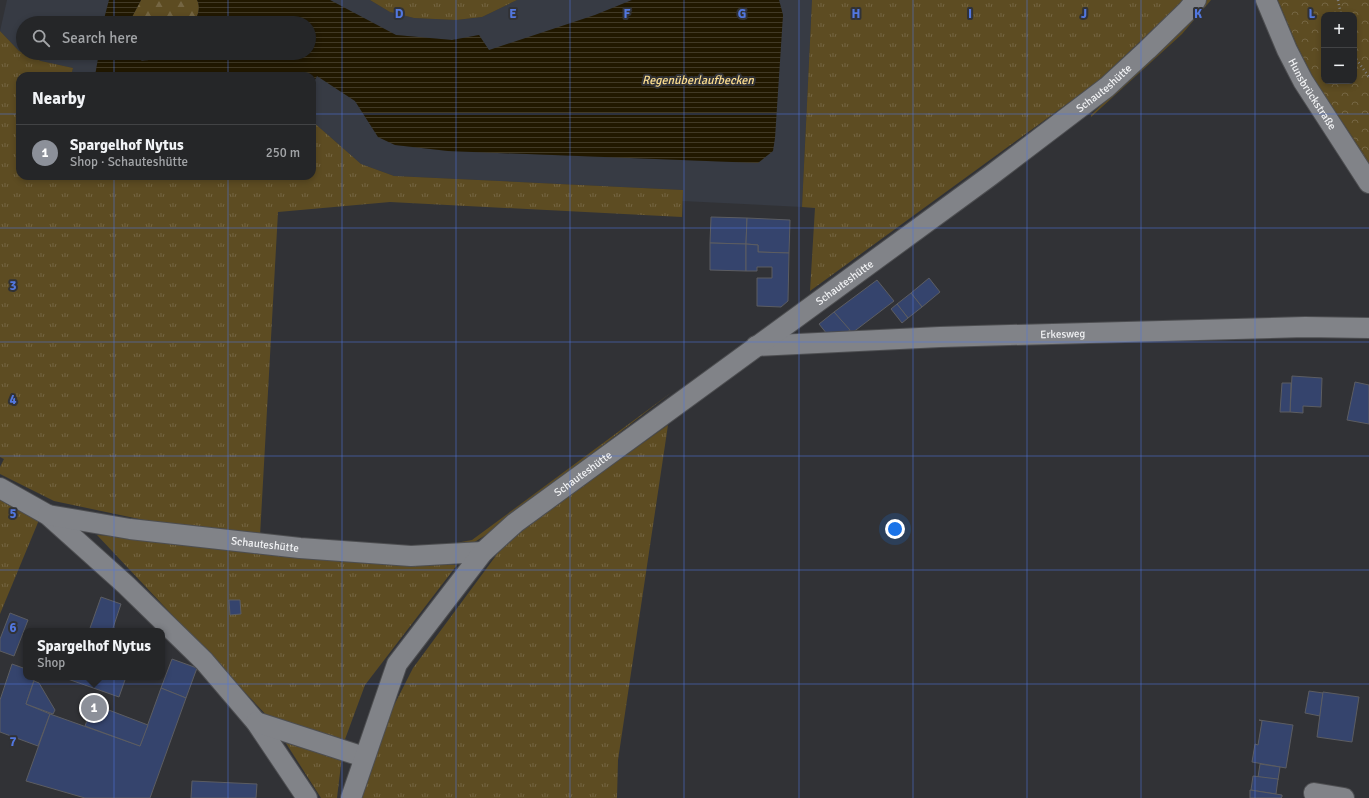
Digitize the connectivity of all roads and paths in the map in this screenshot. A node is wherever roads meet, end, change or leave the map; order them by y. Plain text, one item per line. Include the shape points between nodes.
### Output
1 (1196, 0) edge
2 (1266, 0) edge
3 (1338, 0) edge
4 (1340, 12) edge
5 (1357, 60) edge
6 (1369, 77) edge
7 (1369, 183) edge
8 (1369, 328) edge
9 (756, 346) junction
10 (0, 488) edge
11 (48, 515) junction
12 (483, 552) junction
13 (256, 722) junction
14 (364, 757) junction
15 (1314, 793) dead end
16 (307, 798) edge
17 (351, 798) edge
18 (1344, 798) edge

1 - 9 street, Schauteshütte via 1107,87 990,176
2 - 7 street, Hunsbrückstraße via 1303,82
3 - 4 path
5 - 6 path
8 - 9 street, Erkesweg via 1305,327 956,337
9 - 12 street, Schauteshütte via 515,523
10 - 11 street, Schauteshütte
11 - 12 street, Schauteshütte via 130,529 300,548 411,556
11 - 13 street, Schauteshütte via 126,585 204,661
12 - 14 street, Schauteshütte via 397,664
13 - 14 street
13 - 16 street, Schauteshütte
14 - 17 street, Schauteshütte
15 - 18 street

